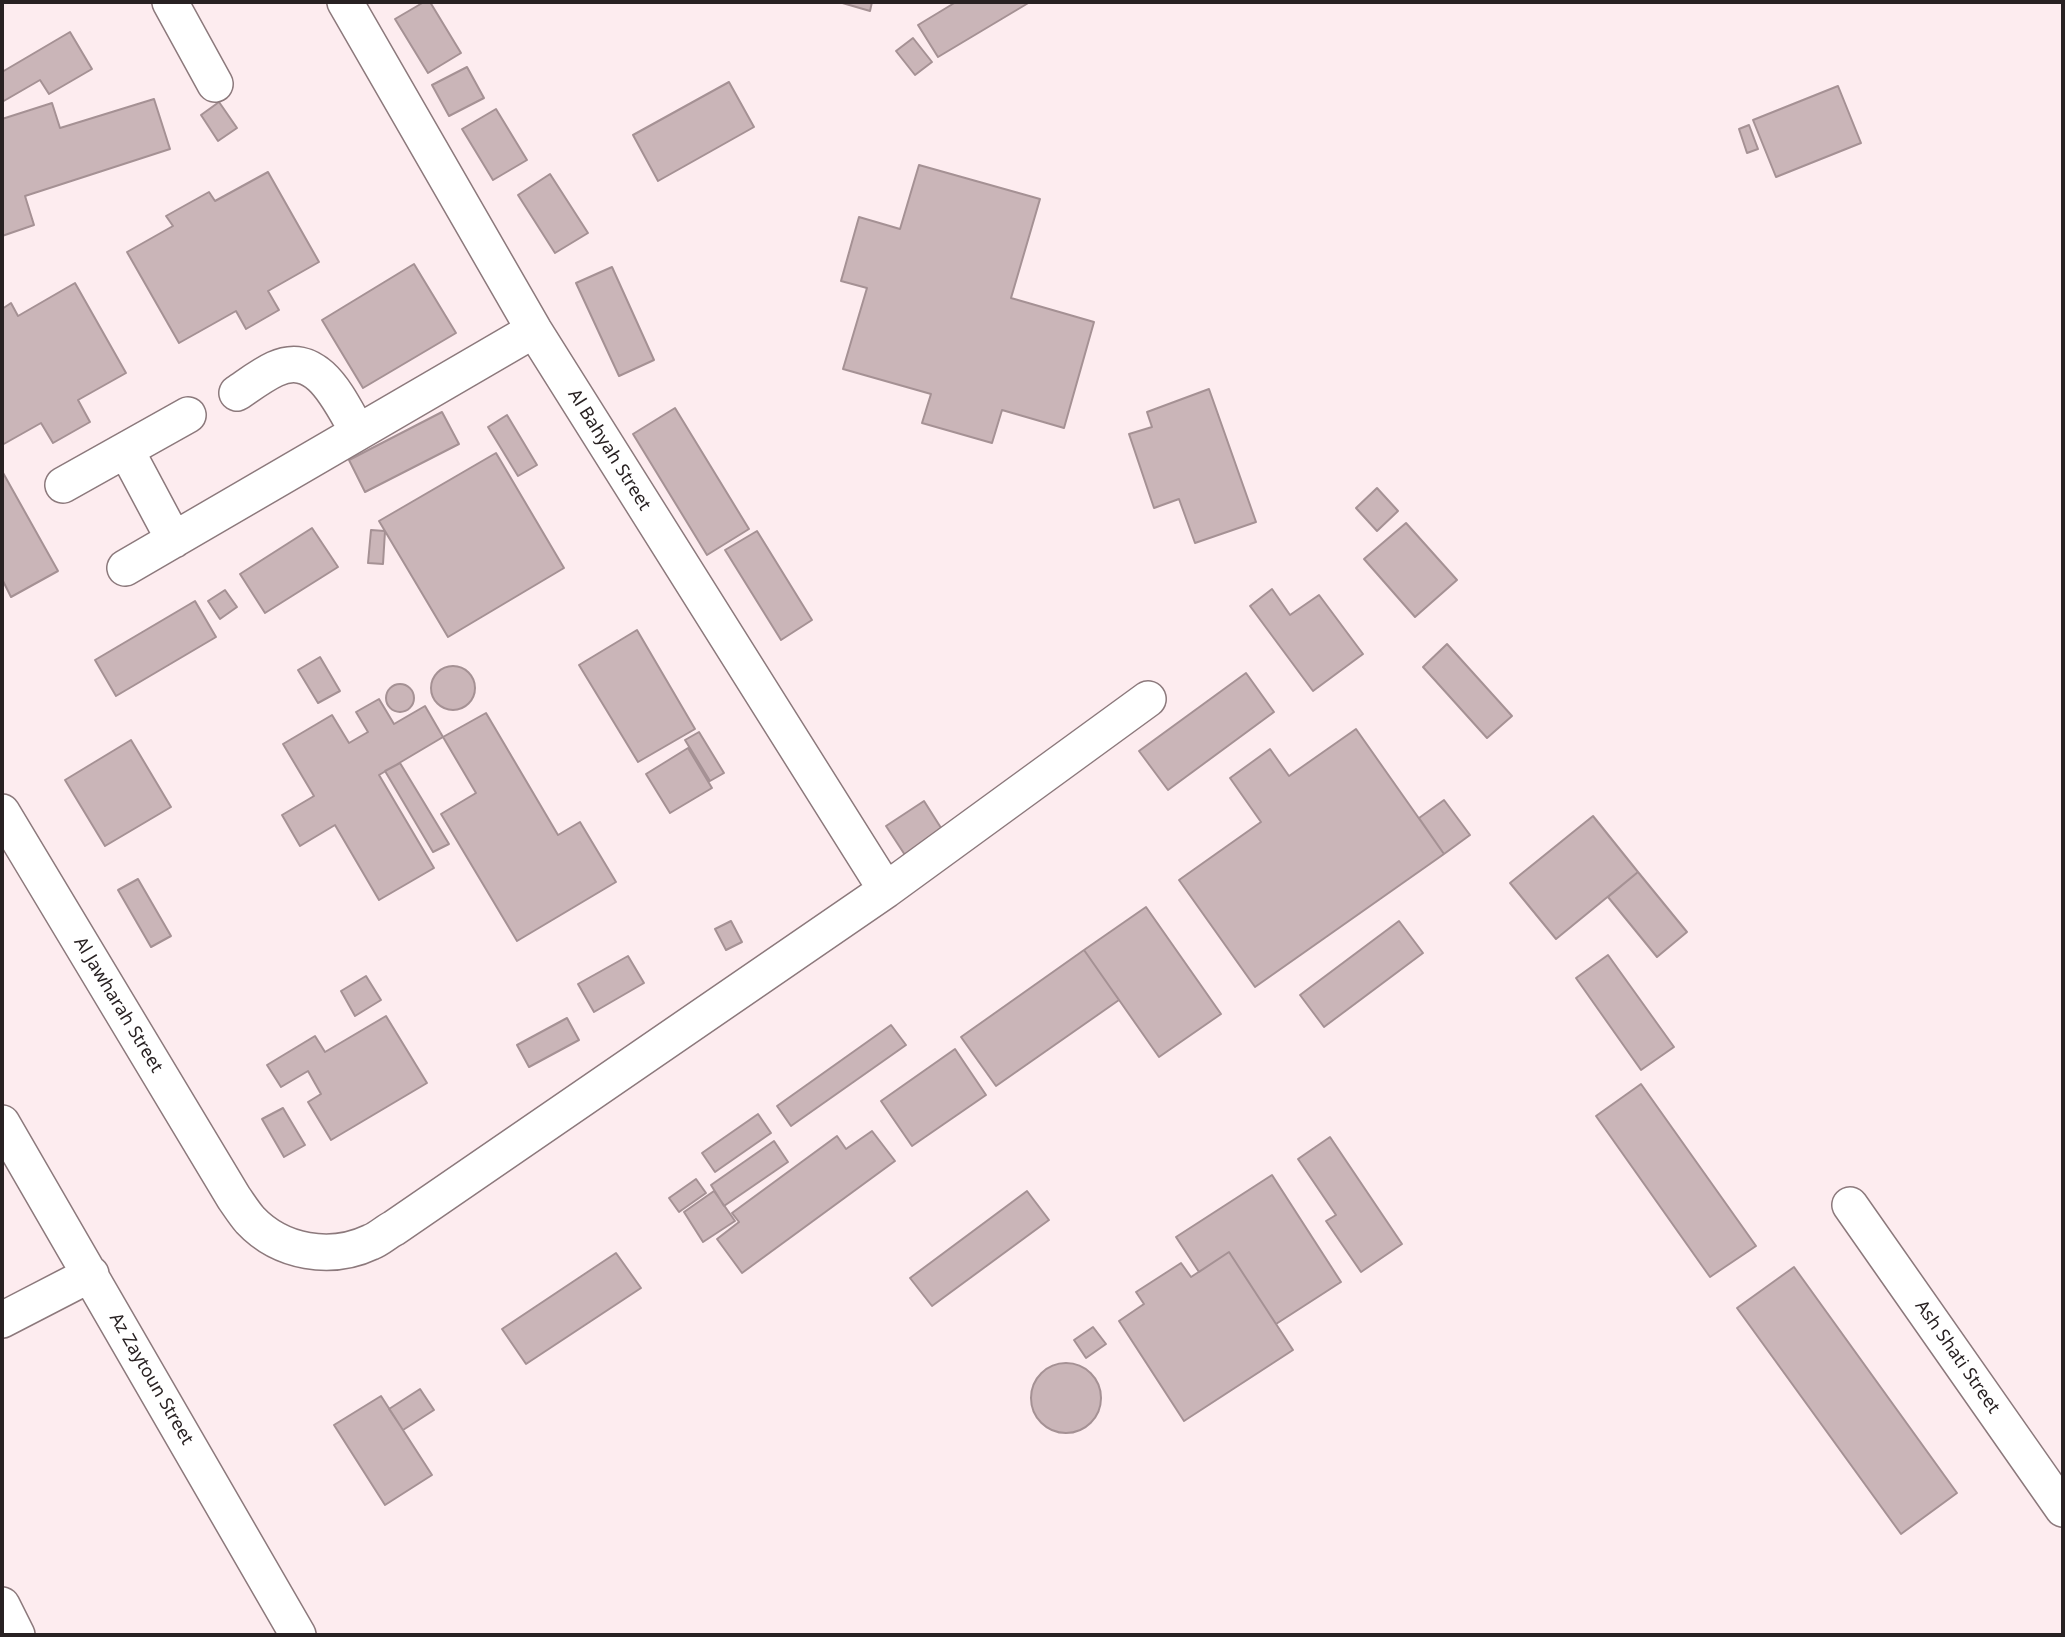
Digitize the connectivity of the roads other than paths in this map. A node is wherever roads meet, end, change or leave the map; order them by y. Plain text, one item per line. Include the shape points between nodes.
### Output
1 (170, 2) edge
2 (345, 2) edge
3 (215, 84) dead end
4 (534, 330) junction
5 (237, 393) dead end
6 (188, 415) dead end
7 (358, 432) junction
8 (126, 450) junction
9 (63, 485) dead end
10 (174, 540) junction
11 (125, 568) dead end
12 (1148, 699) dead end
13 (2, 812) edge
14 (886, 890) junction
15 (2, 1123) edge
16 (1850, 1205) dead end
17 (91, 1274) junction
18 (2, 1320) edge
19 (2063, 1509) edge
20 (2, 1605) edge
21 (17, 1635) edge
22 (298, 1635) edge

1 - 3 street
2 - 4 street, Al Bahyah Street
4 - 7 street
4 - 14 street, Al Bahyah Street
5 - 7 street via 275,369 303,366 327,381
6 - 8 street
7 - 10 street
8 - 9 street
8 - 10 street
10 - 11 street
12 - 14 street, Al Jawharah Street
13 - 14 street, Al Jawharah Street via 234,1198 269,1237 320,1253 347,1251 372,1242
15 - 17 street, Az Zaytoun Street
16 - 19 street, Ash Shati Street
17 - 18 street
17 - 22 street, Az Zaytoun Street
20 - 21 street

